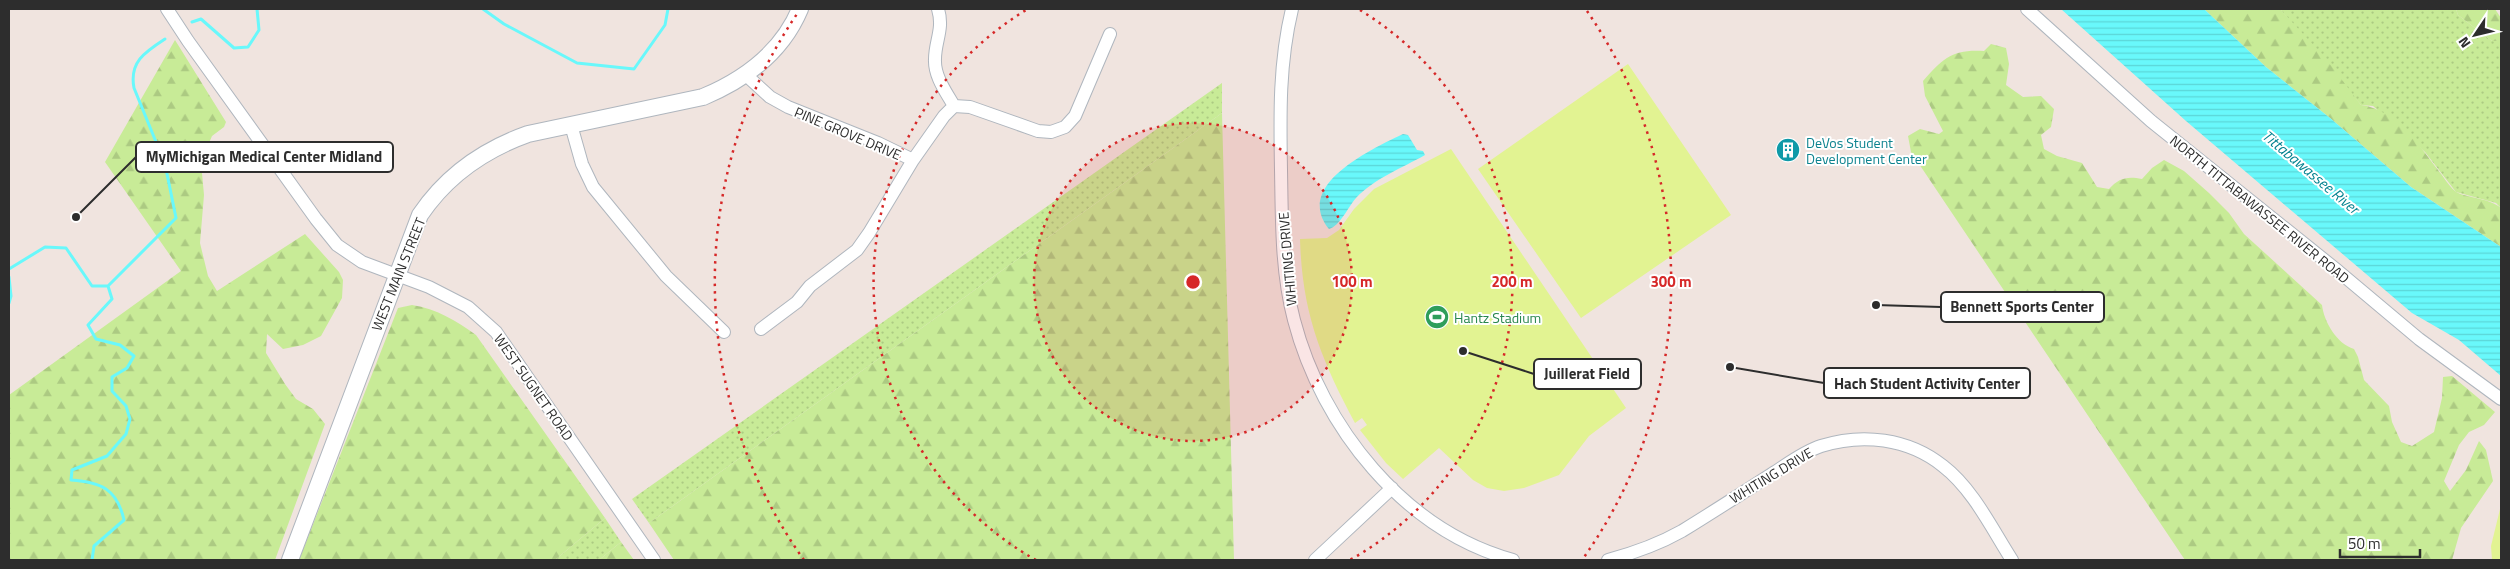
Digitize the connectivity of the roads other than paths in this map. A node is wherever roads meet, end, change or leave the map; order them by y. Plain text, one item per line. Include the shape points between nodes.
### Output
1 (167, 9) edge
2 (800, 9) edge
3 (938, 9) edge
4 (1292, 9) edge
5 (2028, 9) edge
6 (1110, 34) dead end
7 (746, 75) junction
8 (954, 106) junction
9 (571, 125) junction
10 (913, 160) junction
11 (396, 275) junction
12 (761, 329) dead end
13 (724, 332) dead end
14 (2501, 399) edge
15 (1392, 488) junction
16 (290, 560) edge
17 (654, 560) edge
18 (1315, 560) edge
19 (1514, 560) edge
20 (1608, 560) edge
21 (2012, 560) edge

1 - 11 street, WEST SUGNET ROAD via 316,219 338,244 362,262
2 - 7 street, WEST MAIN STREET via 778,46
3 - 8 street via 941,33 935,59 939,80
4 - 15 street, WHITING DRIVE via 1284,41 1280,109 1283,244 1293,319 1317,386 1333,416 1350,441
5 - 14 street, NORTH TITTABAWASSEE RIVER ROAD via 2150,121 2419,339
6 - 8 street via 1075,116 1065,127 1051,132 1038,131 970,107
7 - 9 street, WEST MAIN STREET via 703,97
7 - 10 street, PINE GROVE DRIVE via 770,98
8 - 10 street, PINE GROVE DRIVE
9 - 11 street, WEST MAIN STREET via 508,141 472,160 456,173 420,215
9 - 13 street via 582,164 593,187 666,276
10 - 12 street via 857,250
11 - 16 street, WEST MAIN STREET
11 - 17 street, WEST SUGNET ROAD via 429,286 468,307 496,332
15 - 18 street
15 - 19 street, WHITING DRIVE via 1426,517 1457,537
20 - 21 street, WHITING DRIVE via 1644,549 1680,531 1819,446 1852,439 1901,444 1944,466 1972,500

